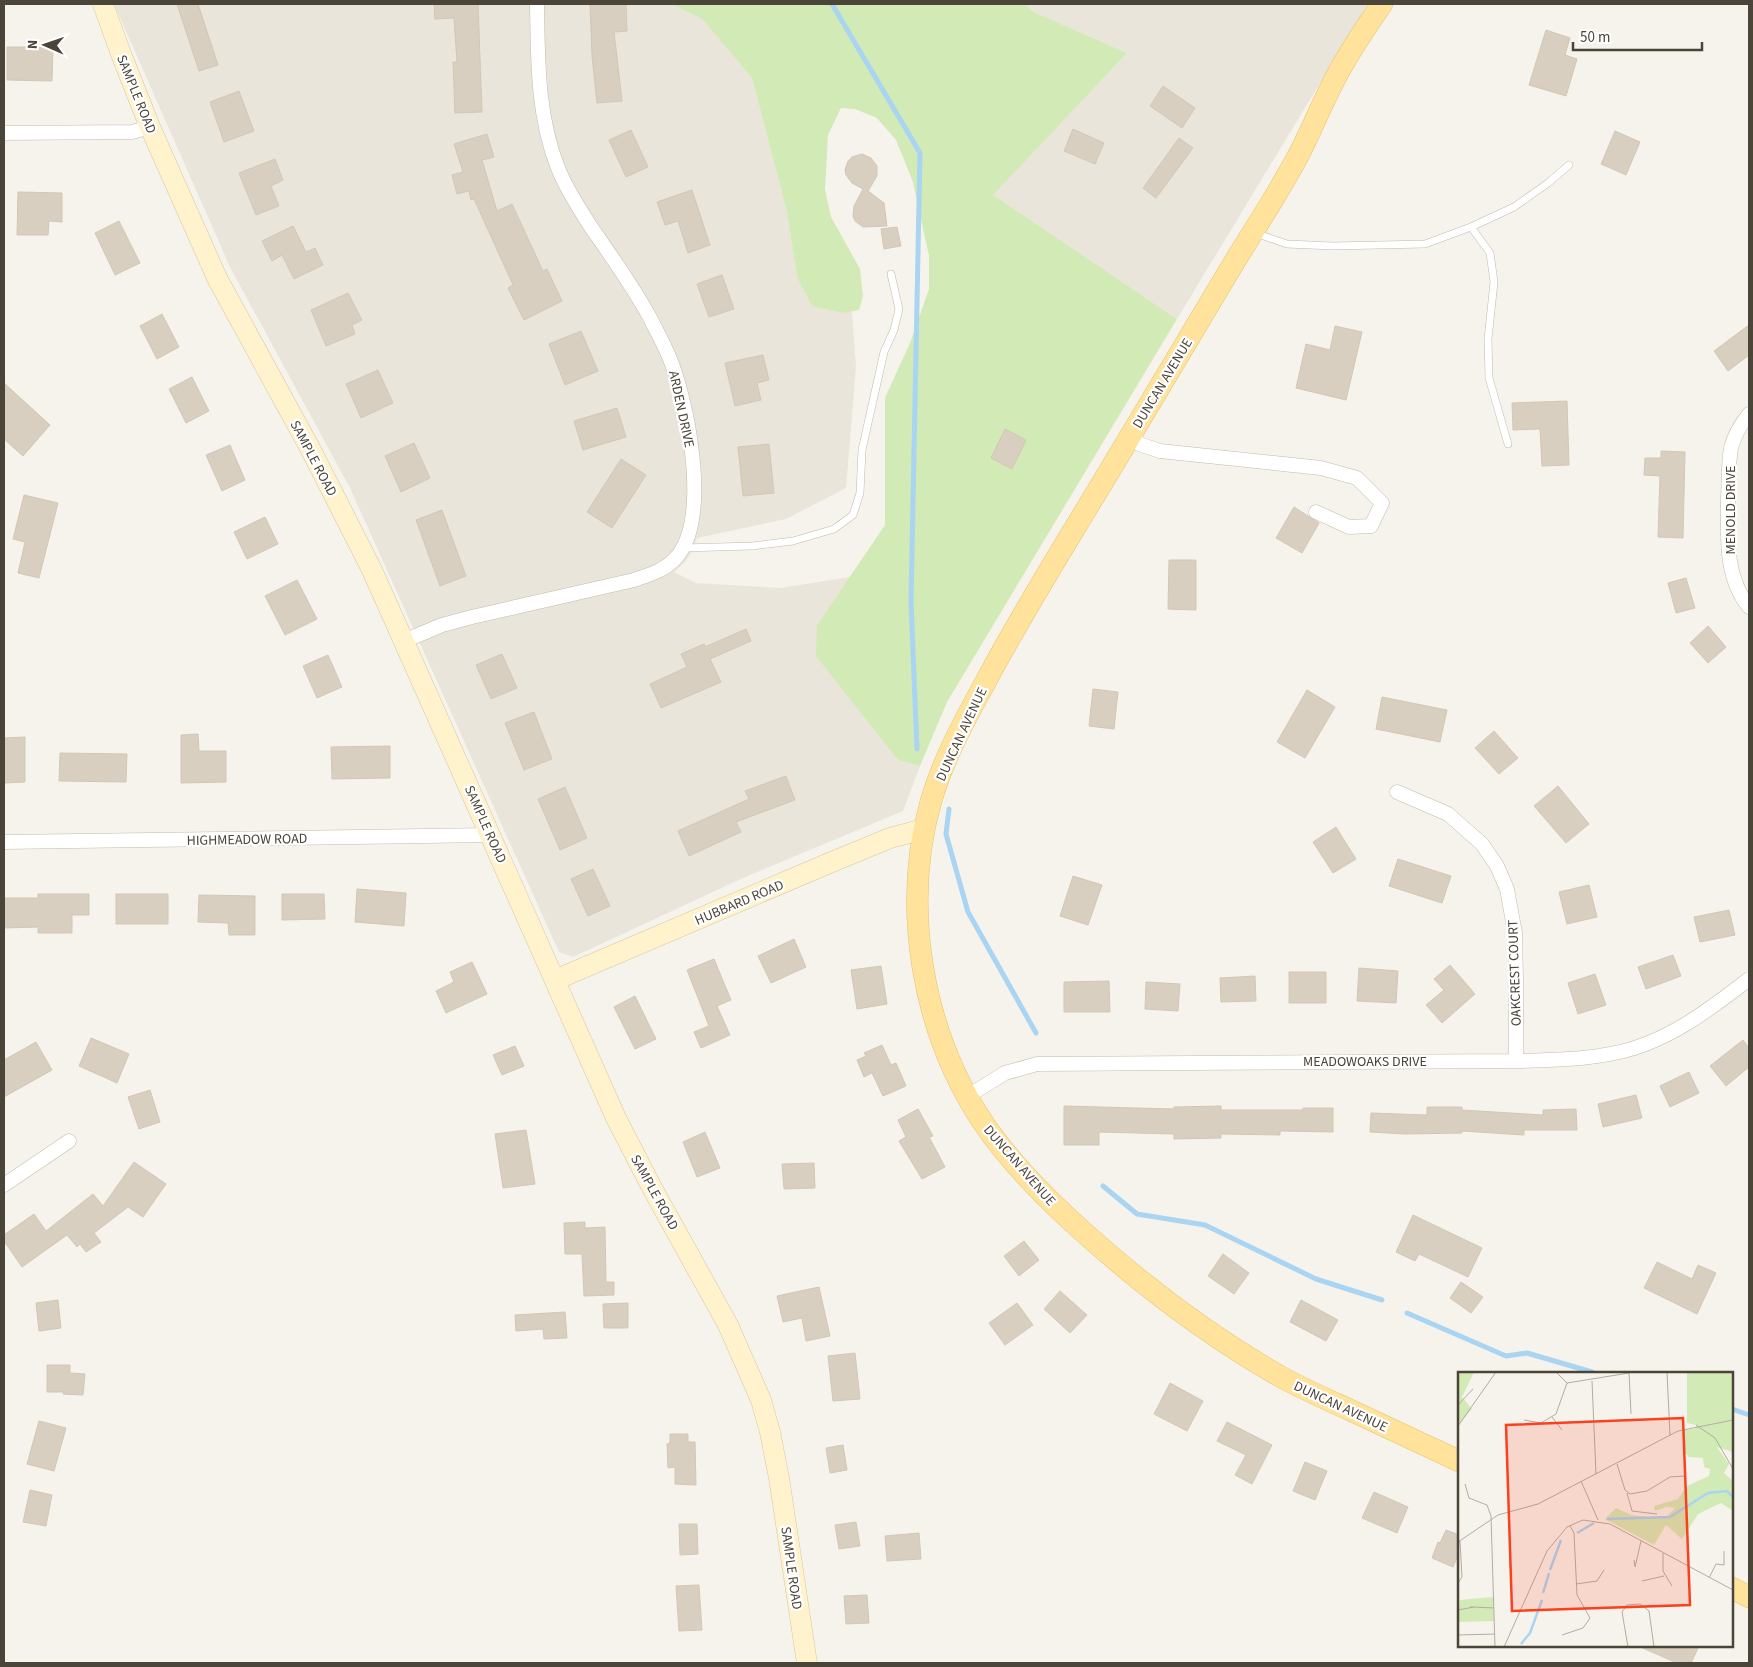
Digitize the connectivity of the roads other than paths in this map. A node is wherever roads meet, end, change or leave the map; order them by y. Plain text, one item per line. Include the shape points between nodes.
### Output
1 (103, 4) edge
2 (537, 4) edge
3 (1382, 4) edge
4 (150, 127) junction
5 (4, 133) edge
6 (1570, 165) dead end
7 (1472, 228) junction
8 (1252, 232) junction
9 (892, 274) dead end
10 (1749, 414) edge
11 (1132, 434) junction
12 (1508, 444) dead end
13 (1316, 512) dead end
14 (682, 548) junction
15 (1749, 607) edge
16 (404, 641) junction
17 (1397, 792) dead end
18 (924, 829) junction
19 (491, 835) junction
20 (4, 842) edge
21 (1749, 979) edge
22 (555, 980) junction
23 (1516, 1060) junction
24 (968, 1096) junction
25 (69, 1141) dead end
26 (4, 1185) edge
27 (1458, 1461) edge
28 (1733, 1589) edge
29 (1749, 1597) edge
30 (807, 1663) edge

1 - 4 street, SAMPLE ROAD
2 - 14 street, ARDEN DRIVE via 543,118 558,169 648,315 673,366 681,395 695,488 692,524
3 - 8 main road, DUNCAN AVENUE via 1340,68 1296,159
4 - 5 street via 132,132
4 - 16 street, SAMPLE ROAD via 216,278 335,496
6 - 7 lane via 1514,207
7 - 8 lane via 1425,244 1391,246 1287,244
7 - 12 lane via 1490,253 1494,282 1488,339 1489,378
8 - 11 main road, DUNCAN AVENUE
9 - 14 lane via 898,309 894,330 884,352 862,450 860,493 853,515 834,529 793,541
10 - 15 street, MENOLD DRIVE via 1732,447 1728,539 1733,574
11 - 13 street via 1138,444 1160,451 1321,468 1357,478 1382,503 1371,526 1349,527
11 - 18 main road, DUNCAN AVENUE via 1000,655 965,720 932,798
14 - 16 street, ARDEN DRIVE via 665,568 643,577 442,625
16 - 19 street, SAMPLE ROAD
17 - 23 street, OAKCREST COURT via 1448,814 1482,844 1508,889 1515,933
18 - 22 street, HUBBARD ROAD via 890,838
18 - 24 main road, DUNCAN AVENUE via 918,905 924,971 944,1047
19 - 20 street, HIGHMEADOW ROAD
19 - 22 street, SAMPLE ROAD
21 - 23 street, MEADOWOAKS DRIVE via 1693,1020 1636,1047 1593,1057
22 - 30 street, SAMPLE ROAD via 616,1118 728,1325 761,1400 779,1478
23 - 24 street, MEADOWOAKS DRIVE via 1037,1064 1005,1073
24 - 27 main road, DUNCAN AVENUE via 983,1123 1054,1204 1097,1244 1190,1319 1287,1380
25 - 26 street
28 - 29 main road

